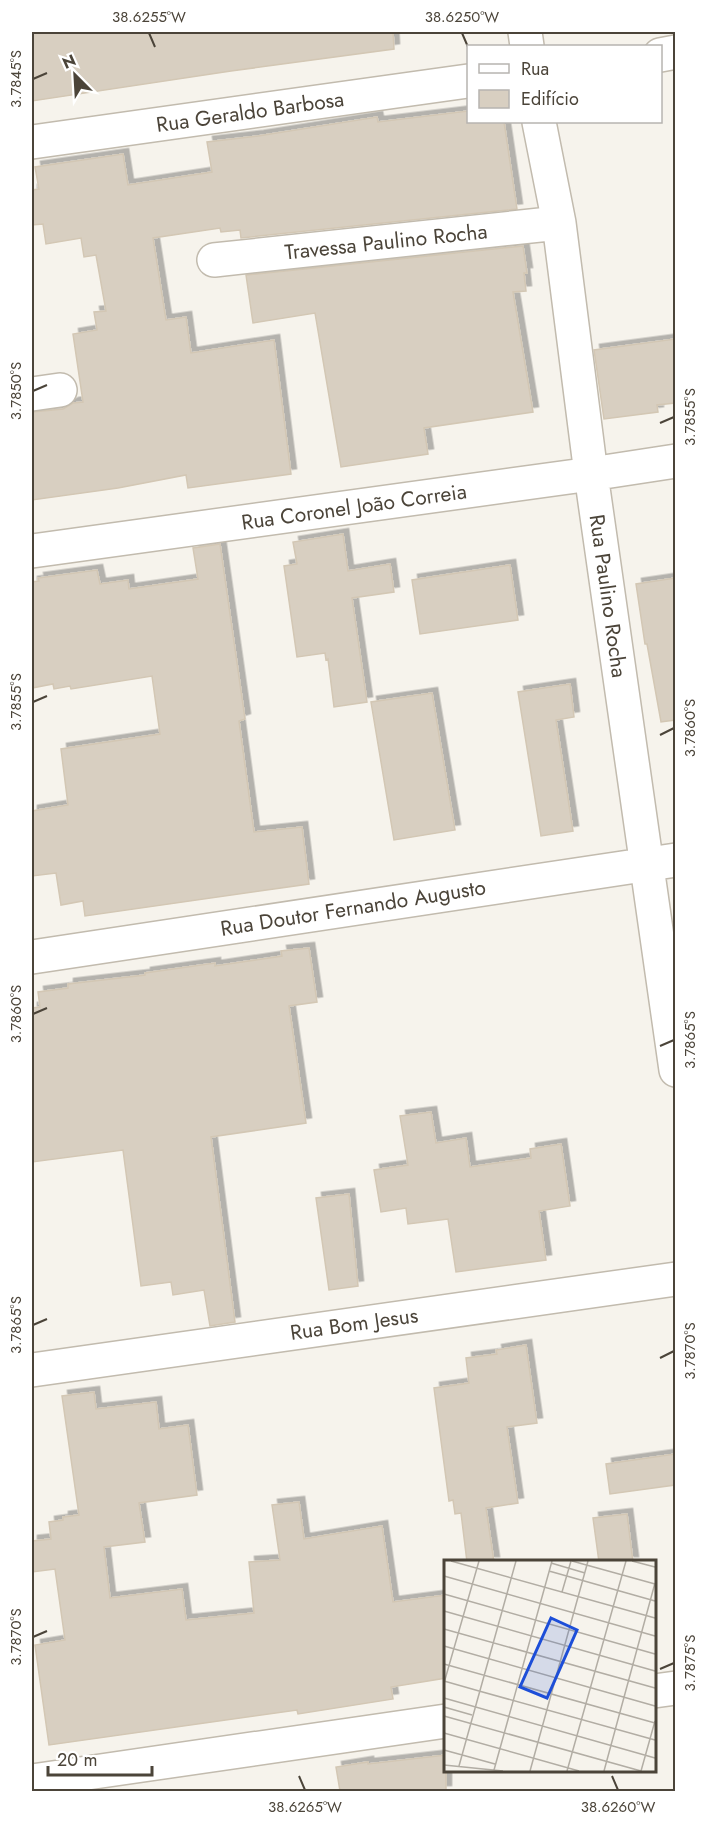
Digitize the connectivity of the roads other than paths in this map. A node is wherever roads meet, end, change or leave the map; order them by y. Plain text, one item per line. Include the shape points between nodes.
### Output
1 (467, 81) edge
2 (539, 123) edge
3 (32, 142) edge
4 (559, 223) junction
5 (214, 260) dead end
6 (675, 461) edge
7 (591, 474) junction
8 (32, 551) edge
9 (661, 862) edge
10 (32, 957) edge
11 (675, 1070) edge
12 (675, 1279) edge
13 (32, 1370) edge
14 (675, 1688) edge
15 (656, 1691) edge
16 (444, 1721) edge
17 (32, 1781) edge

1 - 3 street, Rua Geraldo Barbosa
2 - 4 street, Rua Paulino Rocha
4 - 5 street, Travessa Paulino Rocha
4 - 7 street, Rua Paulino Rocha
6 - 7 street, Rua Coronel João Correia
7 - 8 street, Rua Coronel João Correia
7 - 9 street, Rua Paulino Rocha
9 - 10 street, Rua Doutor Fernando Augusto
9 - 11 street, Rua Paulino Rocha
12 - 13 street, Rua Bom Jesus
14 - 15 street
16 - 17 street

